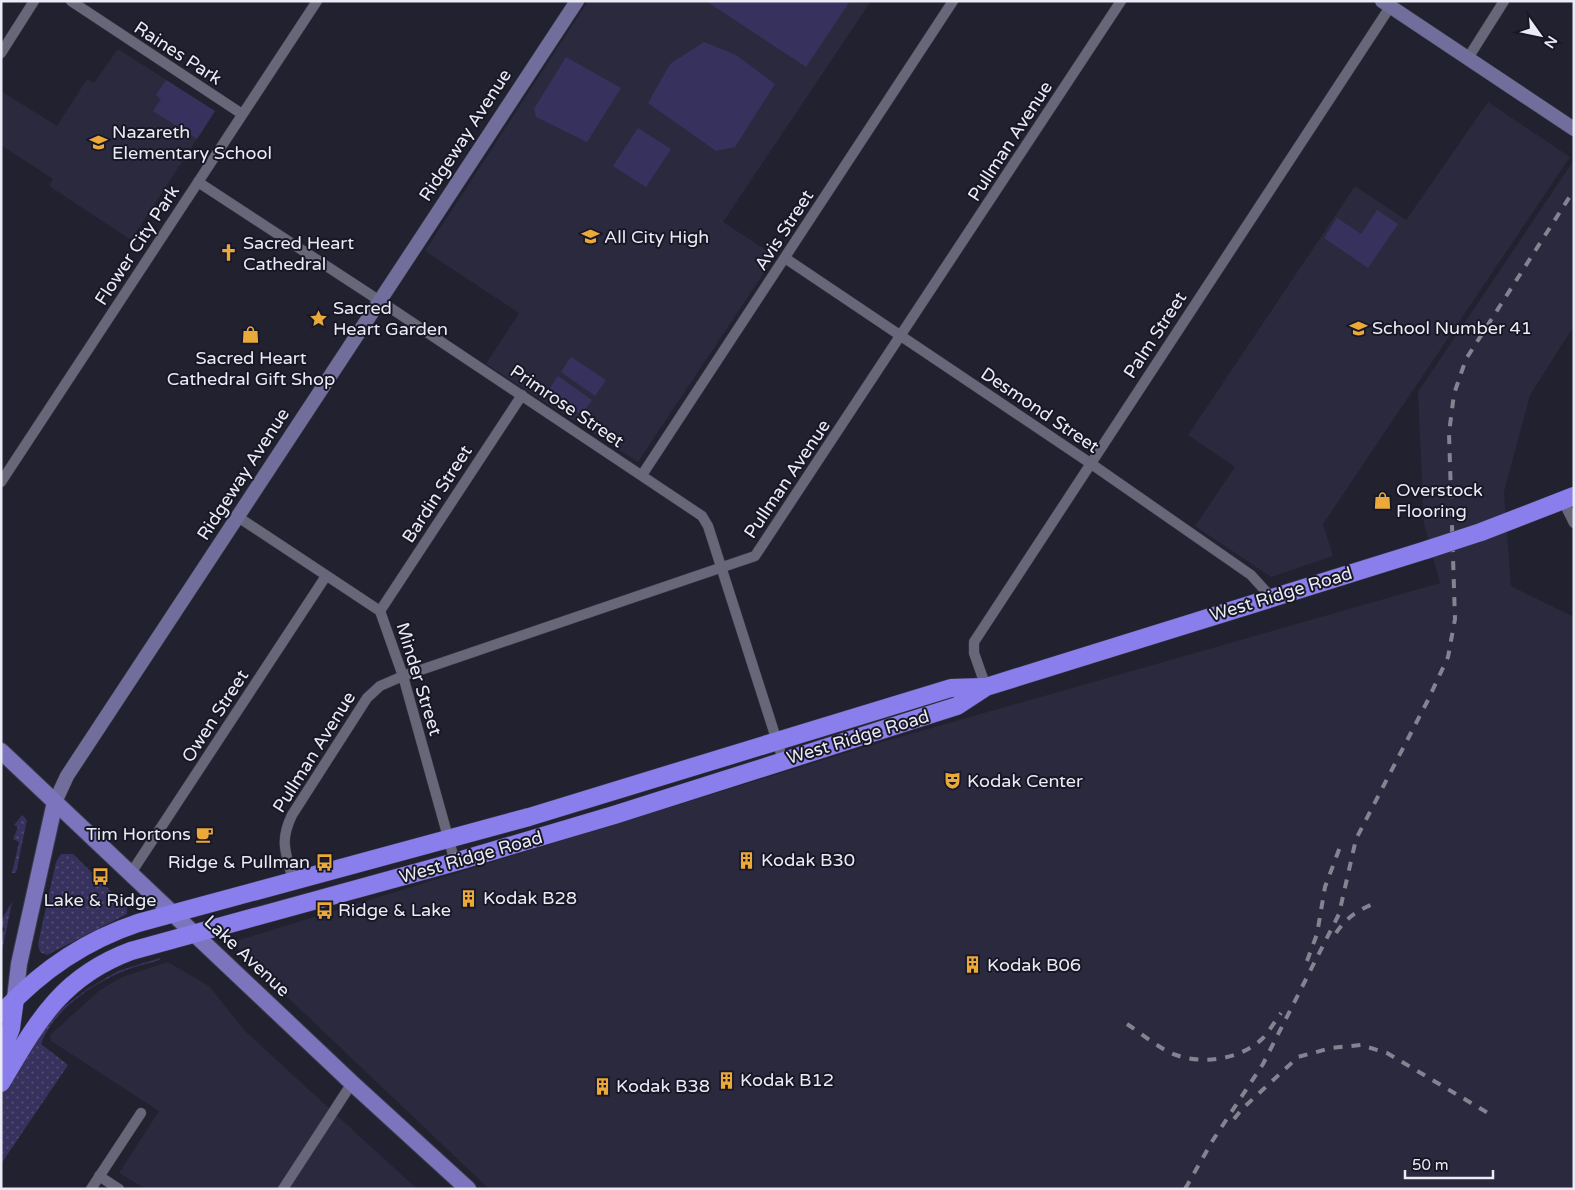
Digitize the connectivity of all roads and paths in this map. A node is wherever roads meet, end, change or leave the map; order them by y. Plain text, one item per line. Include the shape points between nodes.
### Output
1 (34, 1) edge
2 (71, 1) edge
3 (317, 1) edge
4 (577, 1) edge
5 (953, 1) edge
6 (1121, 1) edge
7 (1504, 1) edge
8 (1386, 4) edge
9 (1, 53) edge
10 (1468, 58) junction
11 (242, 114) junction
12 (1574, 129) edge
13 (198, 182) junction
14 (785, 258) junction
15 (380, 301) junction
16 (901, 336) junction
17 (522, 395) junction
18 (1090, 463) junction
19 (642, 475) junction
20 (1, 482) edge
21 (1568, 498) edge
22 (238, 517) junction
23 (1574, 523) edge
24 (721, 567) junction
25 (326, 576) junction
26 (1271, 597) junction
27 (380, 611) junction
28 (403, 676) junction
29 (986, 688) junction
30 (777, 741) junction
31 (1, 751) edge
32 (783, 760) junction
33 (55, 802) junction
34 (449, 838) junction
35 (455, 862) junction
36 (131, 873) junction
37 (293, 880) junction
38 (172, 913) junction
39 (194, 933) junction
40 (15, 999) junction
41 (1, 1014) edge
42 (1, 1055) edge
43 (1, 1083) edge
44 (352, 1083) junction
45 (141, 1113) dead end
46 (99, 1176) junction
47 (91, 1189) edge
48 (119, 1189) edge
49 (283, 1189) edge
50 (468, 1189) edge

1 - 9 street
2 - 11 street, Raines Park
3 - 11 street, Flower City Park
4 - 15 street, Ridgeway Avenue
5 - 14 street, Avis Street
6 - 16 street, Pullman Avenue
7 - 10 street
8 - 10 street
8 - 18 street, Palm Street
10 - 12 street
11 - 13 street, Flower City Park
13 - 15 street, Primrose Street
13 - 20 street, Flower City Park
14 - 16 street, Desmond Street
14 - 19 street, Avis Street
15 - 17 street, Primrose Street
15 - 22 street, Ridgeway Avenue
16 - 18 street, Desmond Street
16 - 24 street, Pullman Avenue via 755,556
17 - 19 street, Primrose Street
17 - 27 street, Bardin Street
18 - 26 street, Desmond Street via 1251,575
18 - 29 street, Palm Street via 974,642 974,653
19 - 24 street, Primrose Street via 702,516
21 - 23 street
21 - 26 highway, West Ridge Road, bridge via 1481,532
22 - 25 street, Minder Street
22 - 33 street, Ridgeway Avenue via 68,776
24 - 28 street, Pullman Avenue
24 - 30 street, Primrose Street
25 - 27 street, Minder Street
25 - 36 street, Owen Street
26 - 29 highway, West Ridge Road
27 - 28 street, Minder Street
28 - 34 street, Minder Street
28 - 37 street, Pullman Avenue via 380,686 367,698 292,816 284,832 284,850
29 - 30 highway, West Ridge Road via 951,688
29 - 32 highway, West Ridge Road via 957,706
30 - 32 street, Primrose Street
30 - 34 highway, West Ridge Road via 529,817
31 - 33 main road, Lake Avenue
32 - 35 highway, West Ridge Road
33 - 36 main road, Lake Avenue
33 - 40 main road, Ridgeway Avenue
34 - 35 street, Minder Street
34 - 37 highway, West Ridge Road
35 - 39 highway, West Ridge Road
36 - 38 main road, Lake Avenue
37 - 38 highway, West Ridge Road
38 - 39 main road, Lake Avenue
38 - 40 highway, West Ridge Road via 128,926 85,945 51,967
39 - 43 highway, West Ridge Road via 122,954 81,978 41,1017
39 - 44 main road, Lake Avenue
40 - 41 highway, West Ridge Road
40 - 42 highway via 11,1028
44 - 49 street
44 - 50 main road, Lake Avenue
45 - 46 street
46 - 47 street
46 - 48 street

